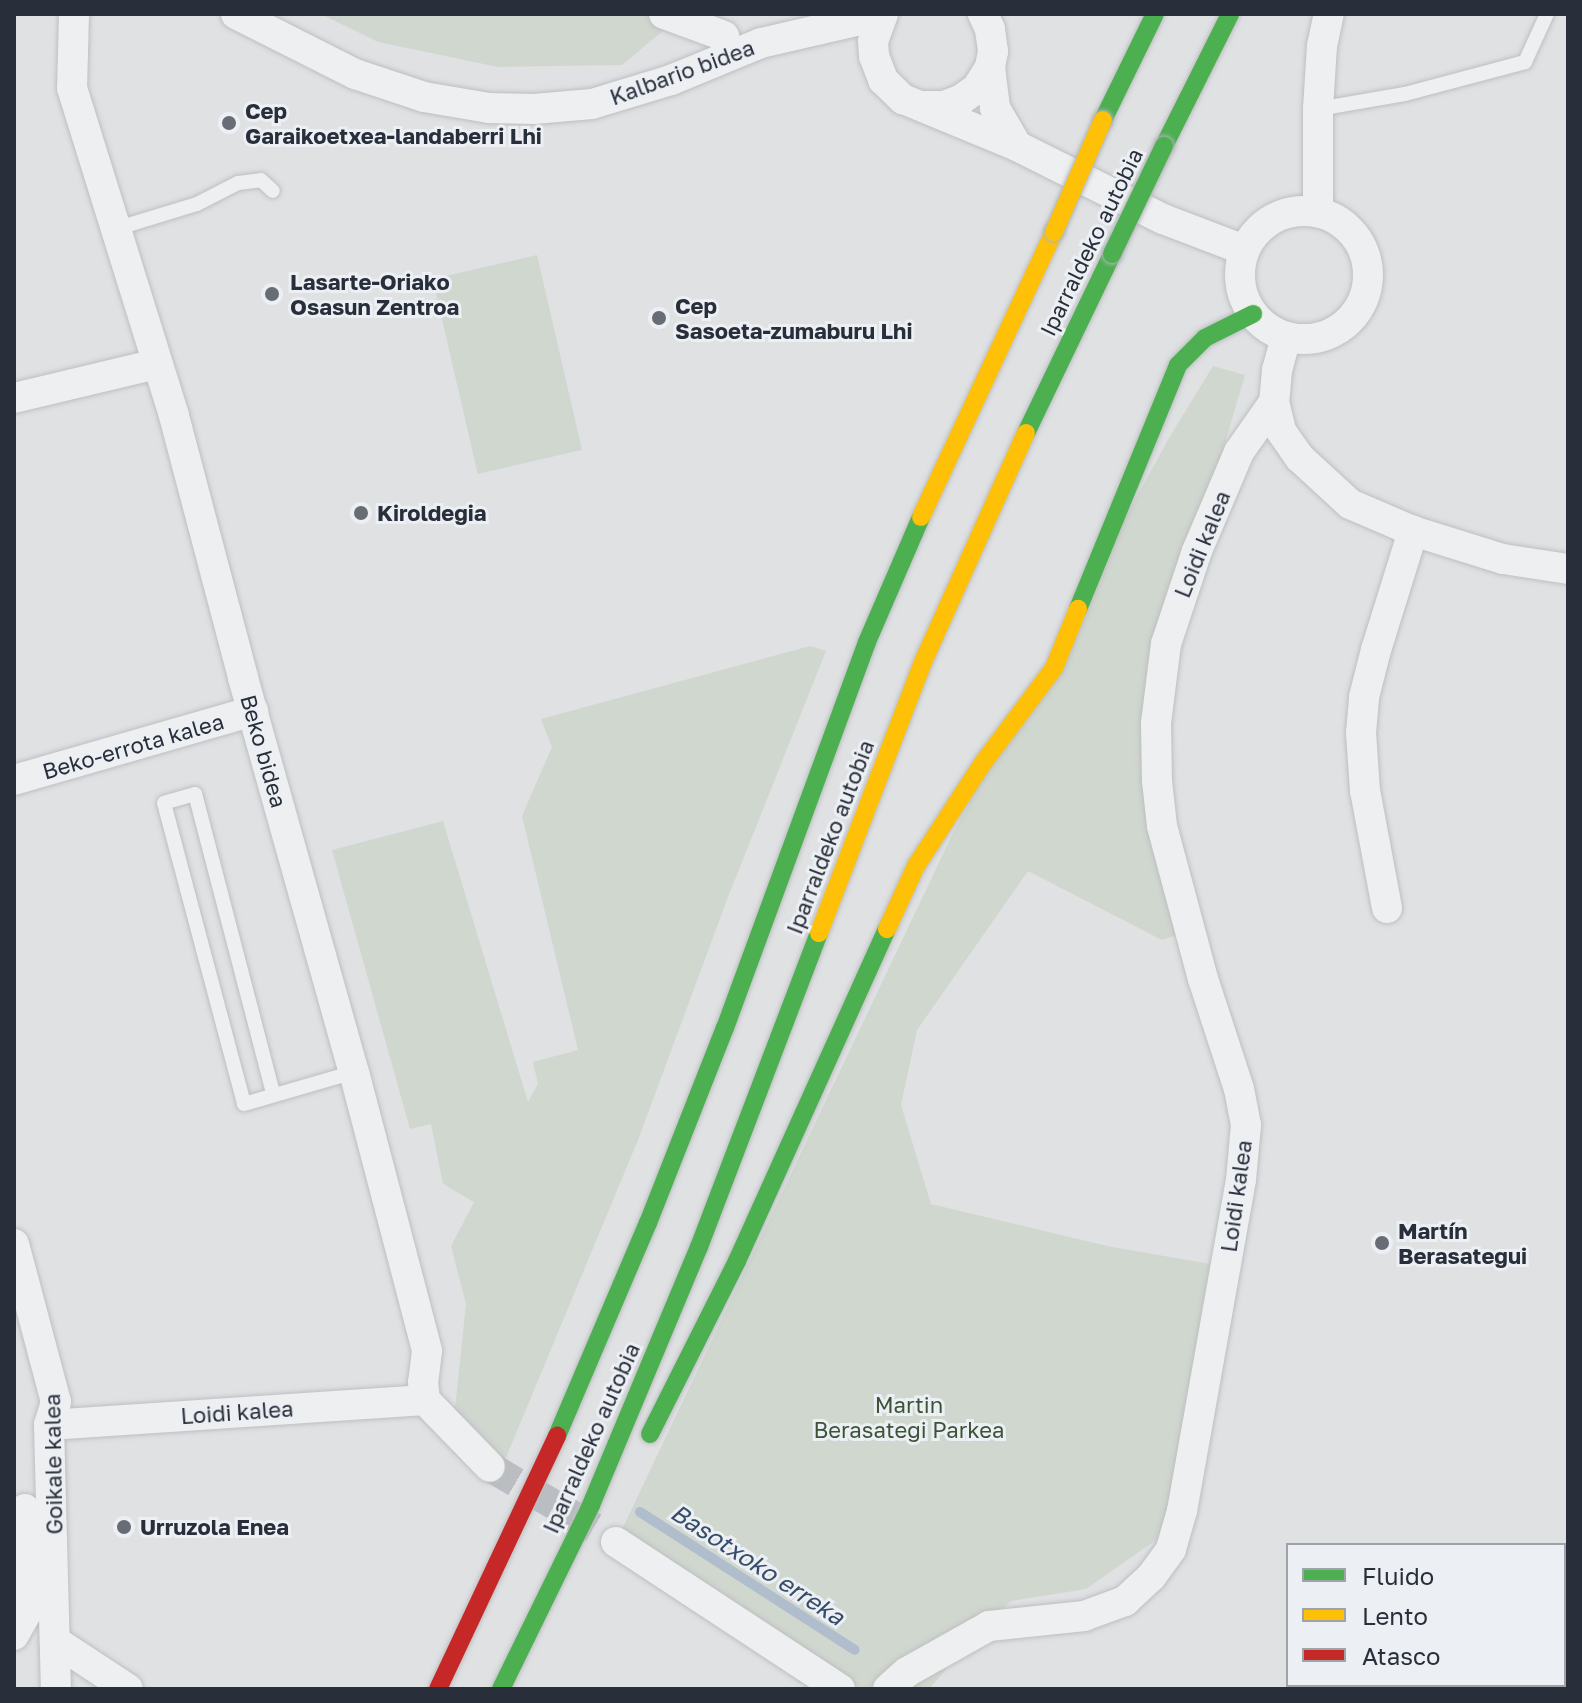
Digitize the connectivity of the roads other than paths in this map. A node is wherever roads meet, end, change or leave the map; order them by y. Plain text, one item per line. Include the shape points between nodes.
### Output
1 (74, 14) edge
2 (236, 14) edge
3 (664, 14) edge
4 (774, 14) edge
5 (883, 14) edge
6 (1155, 14) edge
7 (1230, 14) edge
8 (1329, 14) edge
9 (1547, 14) edge
10 (986, 17) edge
11 (809, 30) junction
12 (729, 46) junction
13 (874, 56) junction
14 (990, 67) junction
15 (922, 106) junction
16 (1318, 109) junction
17 (1017, 146) junction
18 (273, 191) dead end
19 (1318, 212) junction
20 (115, 229) junction
21 (1244, 250) junction
22 (1253, 314) junction
23 (1286, 337) junction
24 (157, 364) junction
25 (14, 398) edge
26 (1274, 402) junction
27 (1413, 531) junction
28 (1568, 569) edge
29 (253, 711) junction
30 (14, 780) edge
31 (1387, 908) dead end
32 (354, 1072) junction
33 (273, 1093) junction
34 (14, 1244) edge
35 (425, 1400) junction
36 (49, 1425) junction
37 (639, 1455) dead end
38 (490, 1467) tunnel mouth
39 (622, 1478) dead end
40 (591, 1505) junction
41 (30, 1509) edge
42 (616, 1542) tunnel mouth
43 (14, 1635) edge
44 (55, 1641) junction
45 (56, 1689) edge
46 (128, 1689) edge
47 (438, 1689) edge
48 (501, 1689) edge
49 (840, 1689) edge
50 (888, 1689) edge

1 - 20 street, Beko bidea via 72,88
2 - 12 street, Kalbario bidea via 355,74 424,97 489,108 592,104 671,80
3 - 12 street
4 - 12 street
5 - 11 street, Kalbario bidea
5 - 13 street via 873,41
6 - 47 highway, Iparraldeko autobia, bridge via 867,642 648,1223 569,1411
7 - 40 highway, Iparraldeko autobia, bridge via 1003,480 923,662 699,1247
8 - 16 street
9 - 16 lane via 1525,62 1405,94
10 - 14 street via 993,51
11 - 12 street, Kalbario bidea
11 - 13 street
13 - 15 street via 892,90
14 - 15 street via 977,88 962,99
14 - 17 street via 995,108
15 - 17 street
16 - 19 street
17 - 21 street via 1163,219
18 - 20 lane via 261,180 238,183 197,204
19 - 21 street via 1282,215 1266,224
19 - 23 street via 1344,225 1357,240 1364,253 1366,290 1358,310 1341,328 1308,339
20 - 24 street, Beko bidea
21 - 22 street via 1240,278
22 - 23 street
22 - 37 highway via 1205,338 1178,365 1054,668 916,866 737,1261
23 - 26 street, Loidi kalea
24 - 25 street
24 - 29 street, Beko bidea
26 - 27 street, Loidi kalea via 1281,431 1321,480 1350,504
26 - 50 street, Loidi kalea via 1239,452 1197,551 1166,644 1156,723 1162,826 1246,1125 1241,1180 1171,1549 1125,1601 1084,1616 989,1626 907,1672
27 - 28 street, Loidi kalea via 1503,559
27 - 31 street via 1363,709 1365,791
29 - 30 street, Beko-errota kalea
29 - 32 street, Beko bidea
32 - 33 lane
32 - 35 street, Beko bidea via 427,1351
33 - 33 lane via 195,794 164,803 244,1104
34 - 36 street, Goikale kalea via 56,1402
35 - 36 street, Loidi kalea
35 - 38 street
36 - 41 street, Goikale kalea
39 - 40 highway
40 - 48 highway, Iparraldeko autobia
41 - 43 street via 26,1613
41 - 44 street, Goikale kalea
42 - 49 street
44 - 45 street, Goikale kalea
44 - 46 street

